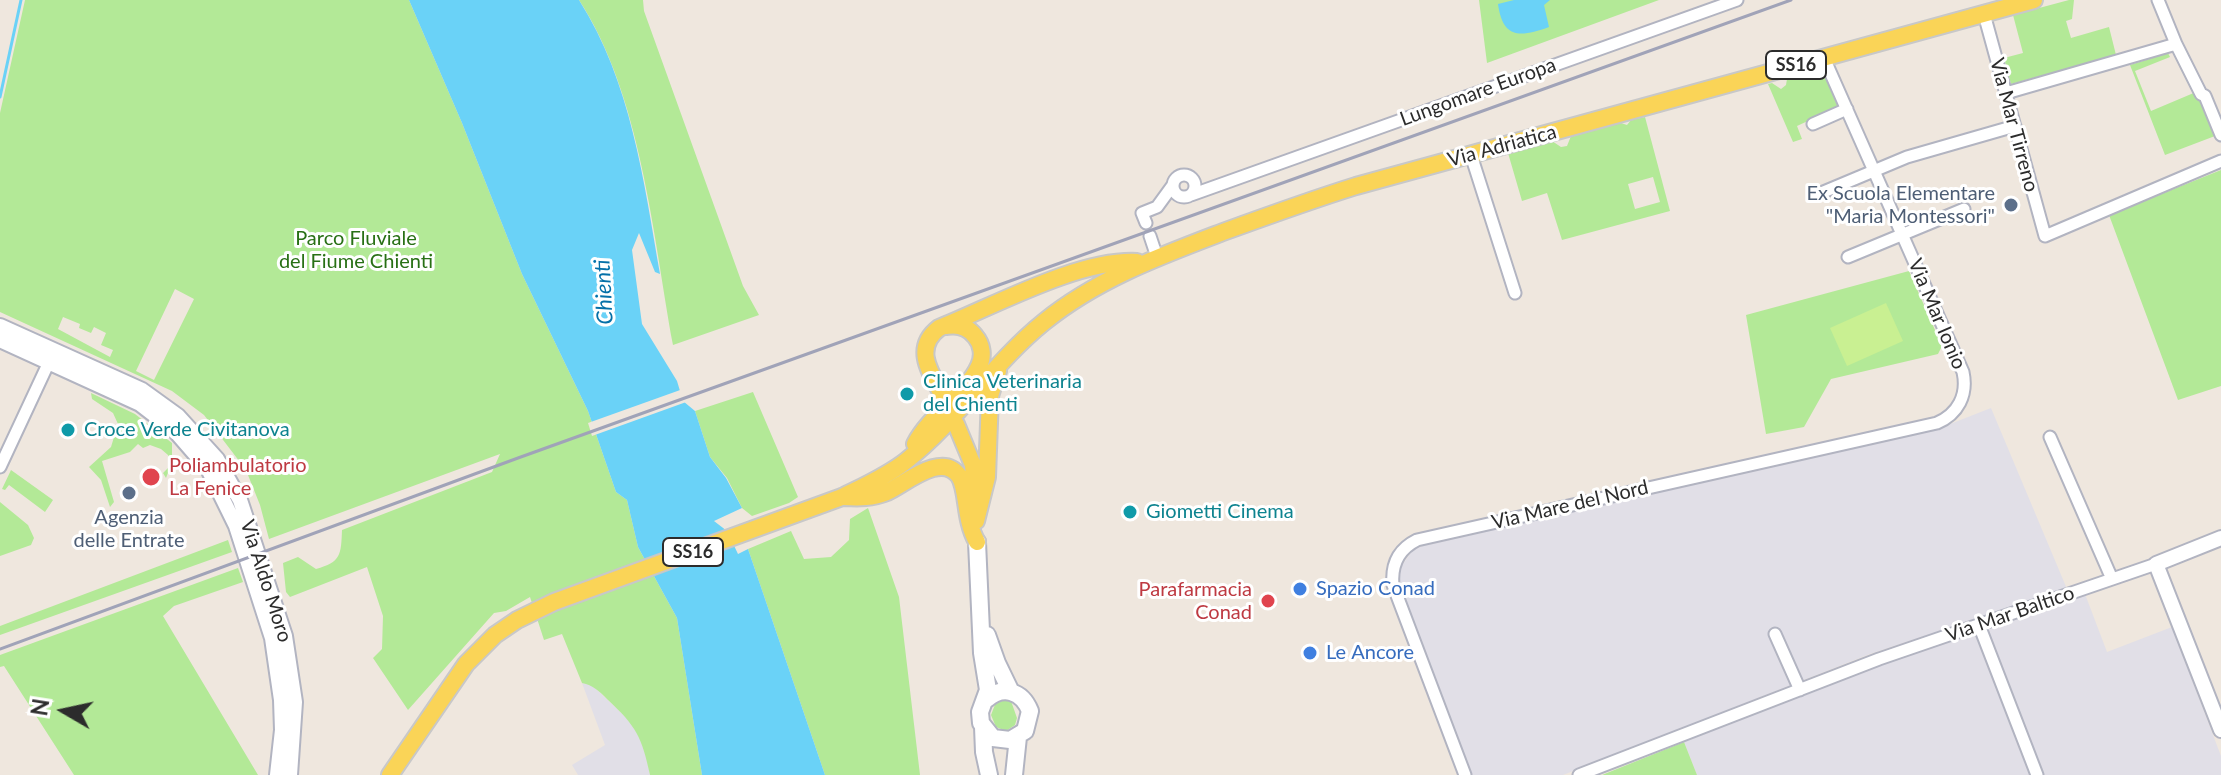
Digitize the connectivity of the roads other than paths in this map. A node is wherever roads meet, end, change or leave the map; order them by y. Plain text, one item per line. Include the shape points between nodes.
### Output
1 (1737, 0) edge
2 (2034, 0) edge
3 (2158, 0) edge
4 (1984, 14) junction
5 (2176, 44) junction
6 (1824, 58) junction
7 (2006, 93) junction
8 (1847, 109) junction
9 (1813, 124) dead end
10 (2015, 126) junction
11 (2221, 135) edge
12 (1471, 155) junction
13 (2221, 161) edge
14 (1875, 171) junction
15 (1193, 180) junction
16 (1173, 184) junction
17 (1220, 185) junction
18 (1821, 193) dead end
19 (1191, 195) junction
20 (1964, 209) dead end
21 (1144, 218) dead end
22 (1903, 234) junction
23 (1150, 236) dead end
24 (1848, 257) dead end
25 (1150, 260) junction
26 (1515, 293) dead end
27 (0, 326) edge
28 (945, 326) junction
29 (0, 340) edge
30 (49, 362) junction
31 (1002, 363) junction
32 (86, 372) junction
33 (942, 394) dead end
34 (1963, 394) joint
35 (956, 424) dead end
36 (2050, 437) dead end
37 (908, 460) junction
38 (0, 467) edge
39 (837, 499) junction
40 (976, 521) junction
41 (2221, 538) edge
42 (977, 542) junction
43 (2156, 564) junction
44 (2112, 579) junction
45 (981, 618) junction
46 (1979, 625) junction
47 (1775, 634) dead end
48 (1800, 690) junction
49 (1011, 692) junction
50 (987, 699) junction
51 (983, 727) junction
52 (2221, 730) edge
53 (1018, 737) junction
54 (393, 772) edge
55 (277, 775) edge
56 (290, 775) edge
57 (989, 775) edge
58 (1014, 775) edge
59 (1465, 775) edge
60 (1579, 775) edge
61 (2037, 775) edge

1 - 17 street, Lungomare Europa
2 - 4 main road, Via Adriatica / SS16
3 - 5 street
4 - 6 main road, Via Adriatica / SS16
4 - 7 street, Via Mar Tirreno
5 - 7 street
5 - 11 street
6 - 8 street, Via Mar Ionio
6 - 12 main road, Via Adriatica / SS16
7 - 10 street, Via Mar Tirreno
8 - 9 street
8 - 14 street, Via Mar Ionio
10 - 13 street, Via Mar Tirreno via 2045,236
10 - 14 street
12 - 25 main road, Via Adriatica / SS16 via 1329,194
12 - 26 street
14 - 18 street
14 - 22 street, Via Mar Ionio
15 - 16 street via 1181,175
15 - 17 street
15 - 19 street
16 - 19 street via 1177,195
16 - 21 street
17 - 19 street, Lungomare Europa
20 - 22 street, Via Mar Ionio
22 - 24 street, Via Mar Ionio
22 - 34 street, Via Mar Ionio via 1963,372
23 - 25 street
25 - 28 main road via 1084,271
25 - 31 main road, Via Adriatica / SS16 via 1067,305
27 - 32 street, Via Aldo Moro
28 - 33 main road via 931,336 924,351
28 - 37 main road via 972,332 980,343 981,359 926,427
29 - 30 street, Via Aldo Moro
30 - 32 street, Via Aldo Moro
30 - 38 street
31 - 37 main road, SS16
31 - 40 main road via 990,396 987,477
32 - 55 street, Via Aldo Moro via 155,414 192,448 218,485 272,638 281,700
32 - 56 street, Via Aldo Moro via 142,390 178,416 217,459 240,500 288,648 295,702
34 - 59 street, Via Mare del Nord via 1954,412 1937,423 1410,543 1397,558 1393,585
35 - 40 main road via 973,465
36 - 44 street
37 - 39 main road, SS16
39 - 42 main road via 873,497 927,470 949,469 962,482 968,523
39 - 54 main road, SS16 via 517,620 483,645 450,685
40 - 42 main road
41 - 43 street, Via Mar Baltico
42 - 45 main road
43 - 44 street, Via Mar Baltico
43 - 52 street
44 - 46 street, Via Mar Baltico
45 - 49 main road
45 - 50 main road
46 - 48 street, Via Mar Baltico
46 - 61 street
47 - 48 street
48 - 60 street, Via Mar Baltico
49 - 50 main road
49 - 53 main road via 1022,697 1030,711
50 - 51 main road via 980,712
51 - 53 main road via 998,740
51 - 57 main road
53 - 58 main road

